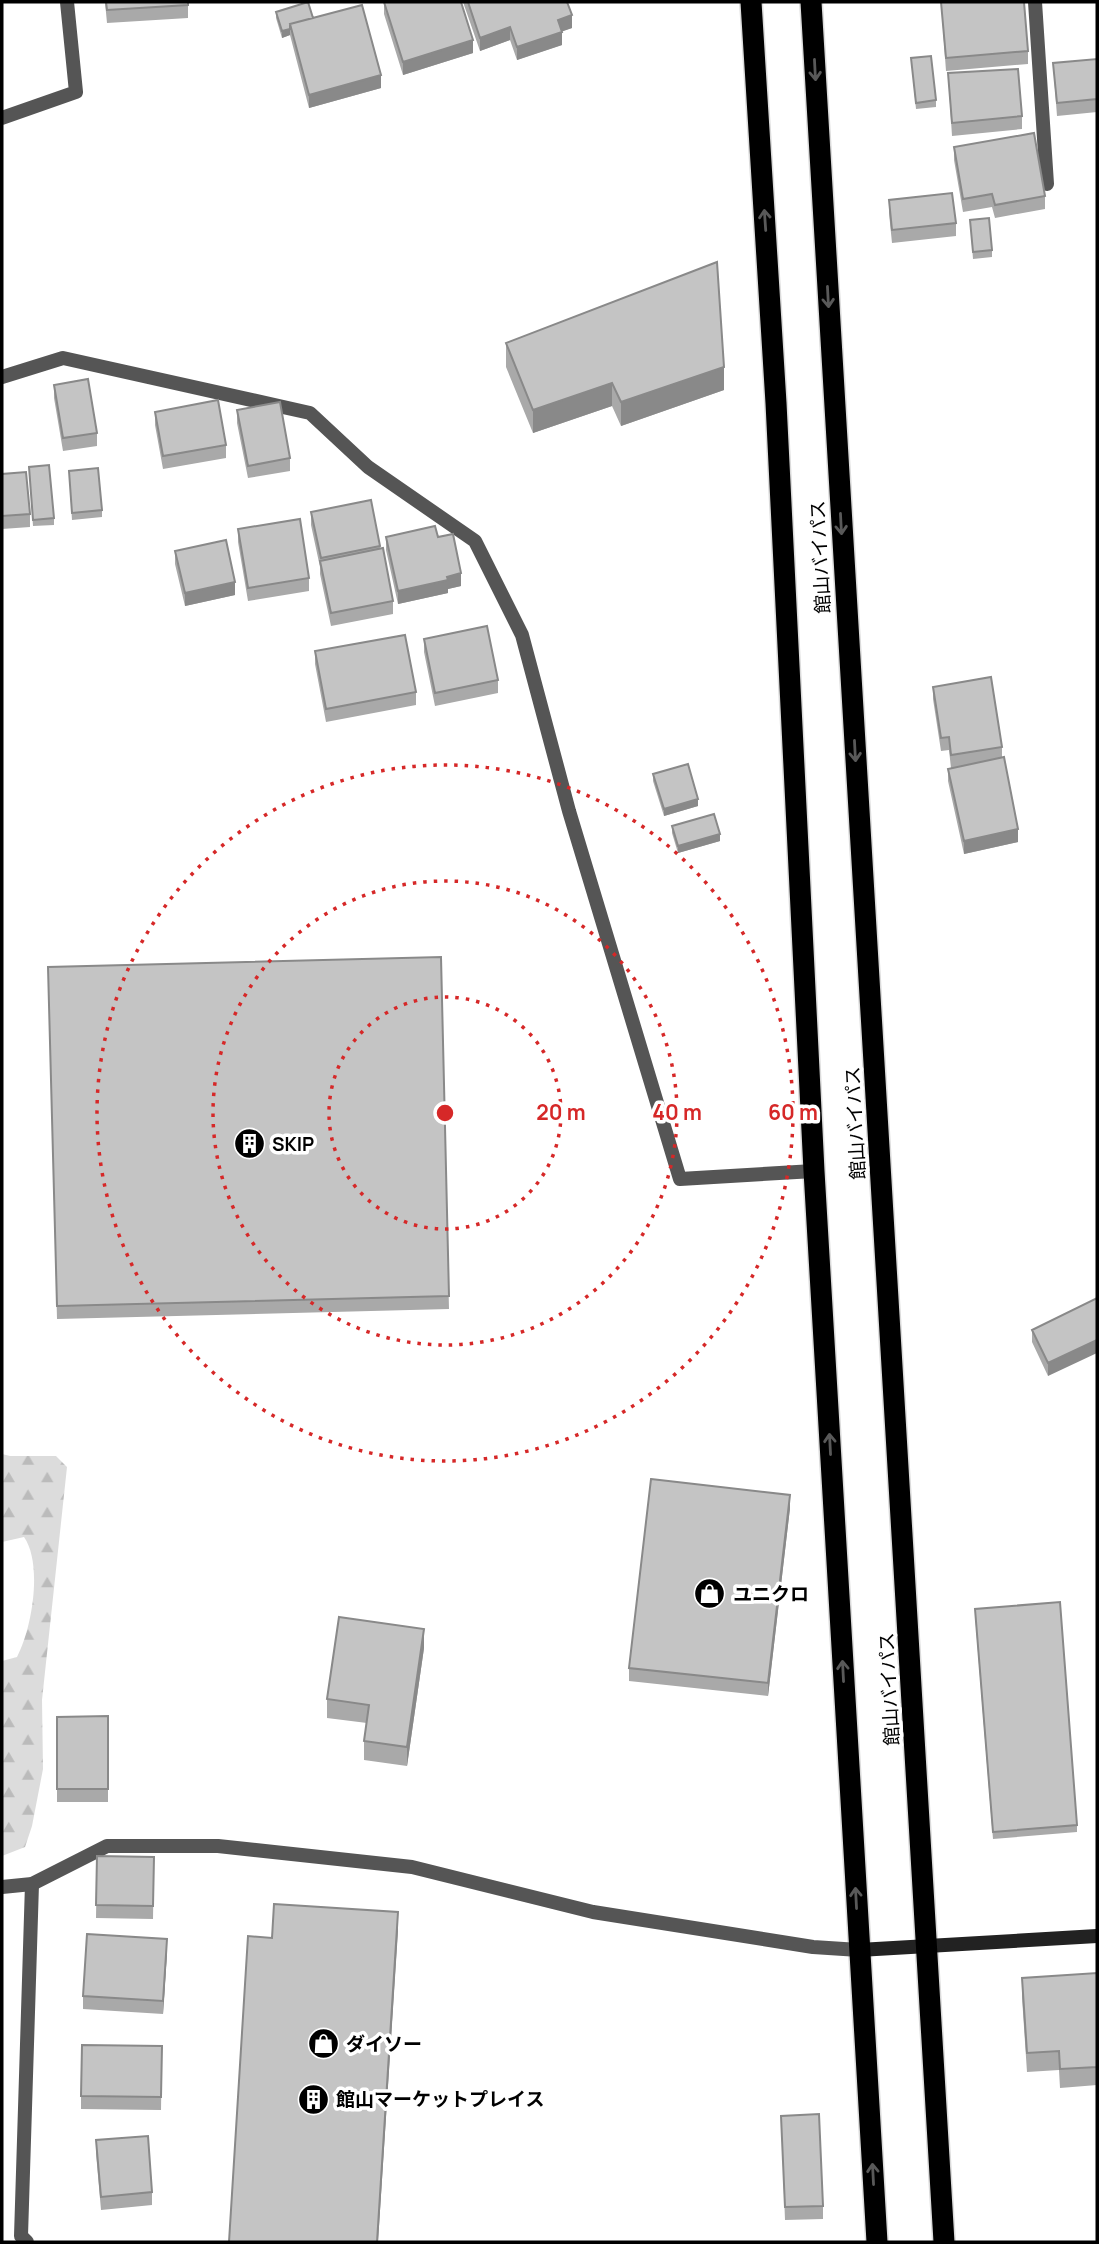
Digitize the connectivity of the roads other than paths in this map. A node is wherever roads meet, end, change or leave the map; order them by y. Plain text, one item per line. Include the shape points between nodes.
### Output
1 (66, 2) edge
2 (751, 2) edge
3 (811, 2) edge
4 (1035, 2) edge
5 (2, 118) edge
6 (1047, 184) dead end
7 (2, 377) edge
8 (814, 1171) junction
9 (32, 1884) junction
10 (2, 1887) edge
11 (1097, 1936) edge
12 (928, 1944) junction
13 (859, 1950) junction
14 (27, 2242) edge
15 (877, 2242) edge
16 (944, 2242) edge

1 - 5 street via 76,92
8 -> 2 highway, 館山バイパス
3 -> 12 highway, 館山バイパス
4 - 6 street
7 - 8 street via 63,358 310,413 368,467 475,541 522,635 569,811 680,1179
13 -> 8 highway, 館山バイパス
9 - 10 street
9 - 13 street via 107,1846 218,1846 412,1867 593,1912 813,1947
9 - 14 street via 21,2236
11 - 12 street
12 - 13 street
12 - 16 highway, 館山バイパス
15 -> 13 highway, 館山バイパス

